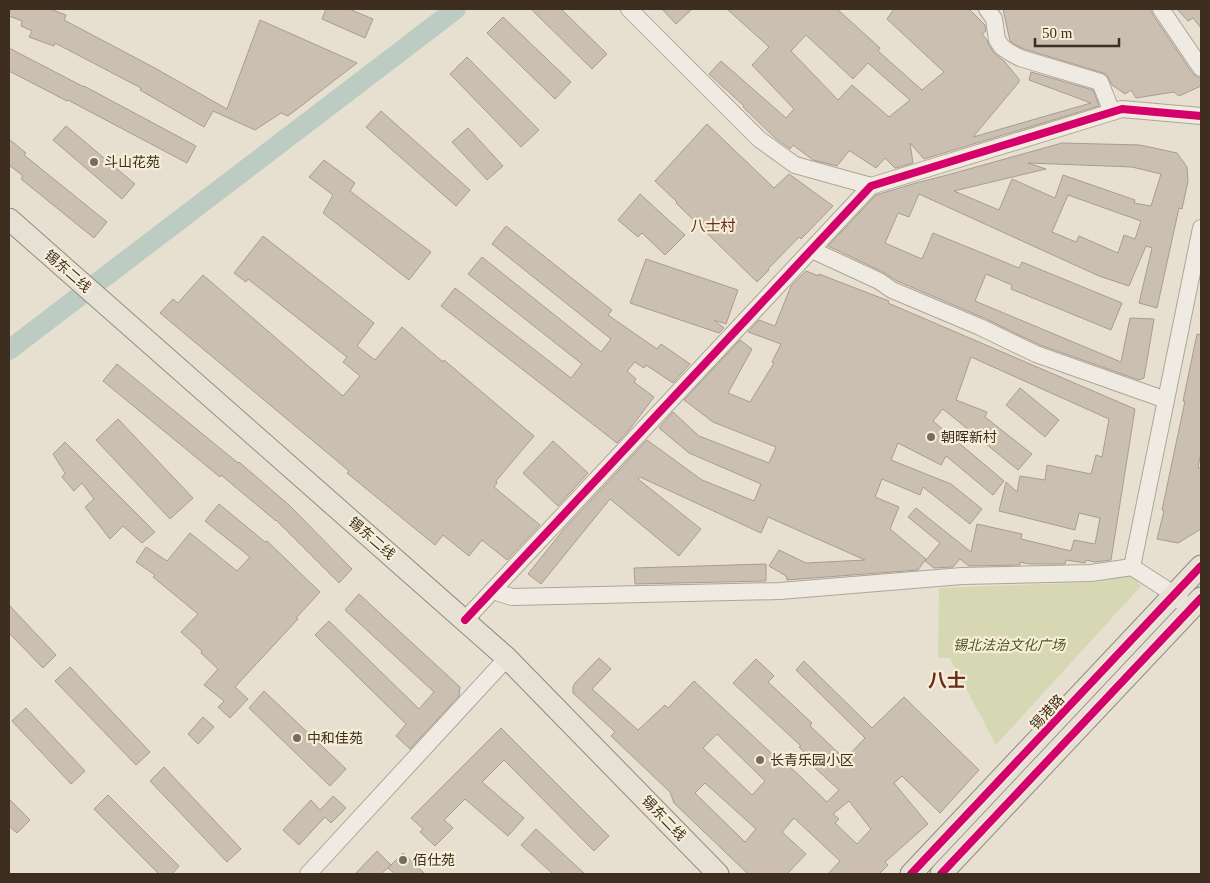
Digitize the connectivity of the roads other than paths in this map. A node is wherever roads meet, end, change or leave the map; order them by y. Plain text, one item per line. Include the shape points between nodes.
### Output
1 (629, 9) edge
2 (987, 9) edge
3 (1160, 9) edge
4 (1201, 68) edge
5 (1112, 112) junction
6 (1201, 116) edge
7 (871, 186) junction
8 (9, 219) edge
9 (1201, 228) edge
10 (812, 250) junction
11 (1166, 400) junction
12 (1201, 566) edge
13 (1132, 567) junction
14 (493, 591) junction
15 (1174, 594) junction
16 (1196, 604) edge
17 (465, 620) junction
18 (507, 658) junction
19 (308, 874) edge
20 (718, 874) edge
21 (911, 874) edge
22 (941, 874) edge

1 - 7 street via 759,139 795,165
2 - 5 street via 994,19 1002,47 1020,58 1100,82
3 - 4 street
5 - 6 street via 1122,109
5 - 7 street
7 - 10 street
8 - 17 main road, 锡东二线
9 - 11 street
10 - 11 street via 892,290 1036,354
10 - 14 street
11 - 13 street
12 - 15 main road, 锡港路
13 - 14 street via 1091,573 962,576 780,591 512,598
13 - 15 street
14 - 17 street
15 - 16 street
15 - 21 main road, 锡港路
16 - 22 main road
17 - 18 main road, 锡东二线
18 - 19 street
18 - 20 main road, 锡东二线

